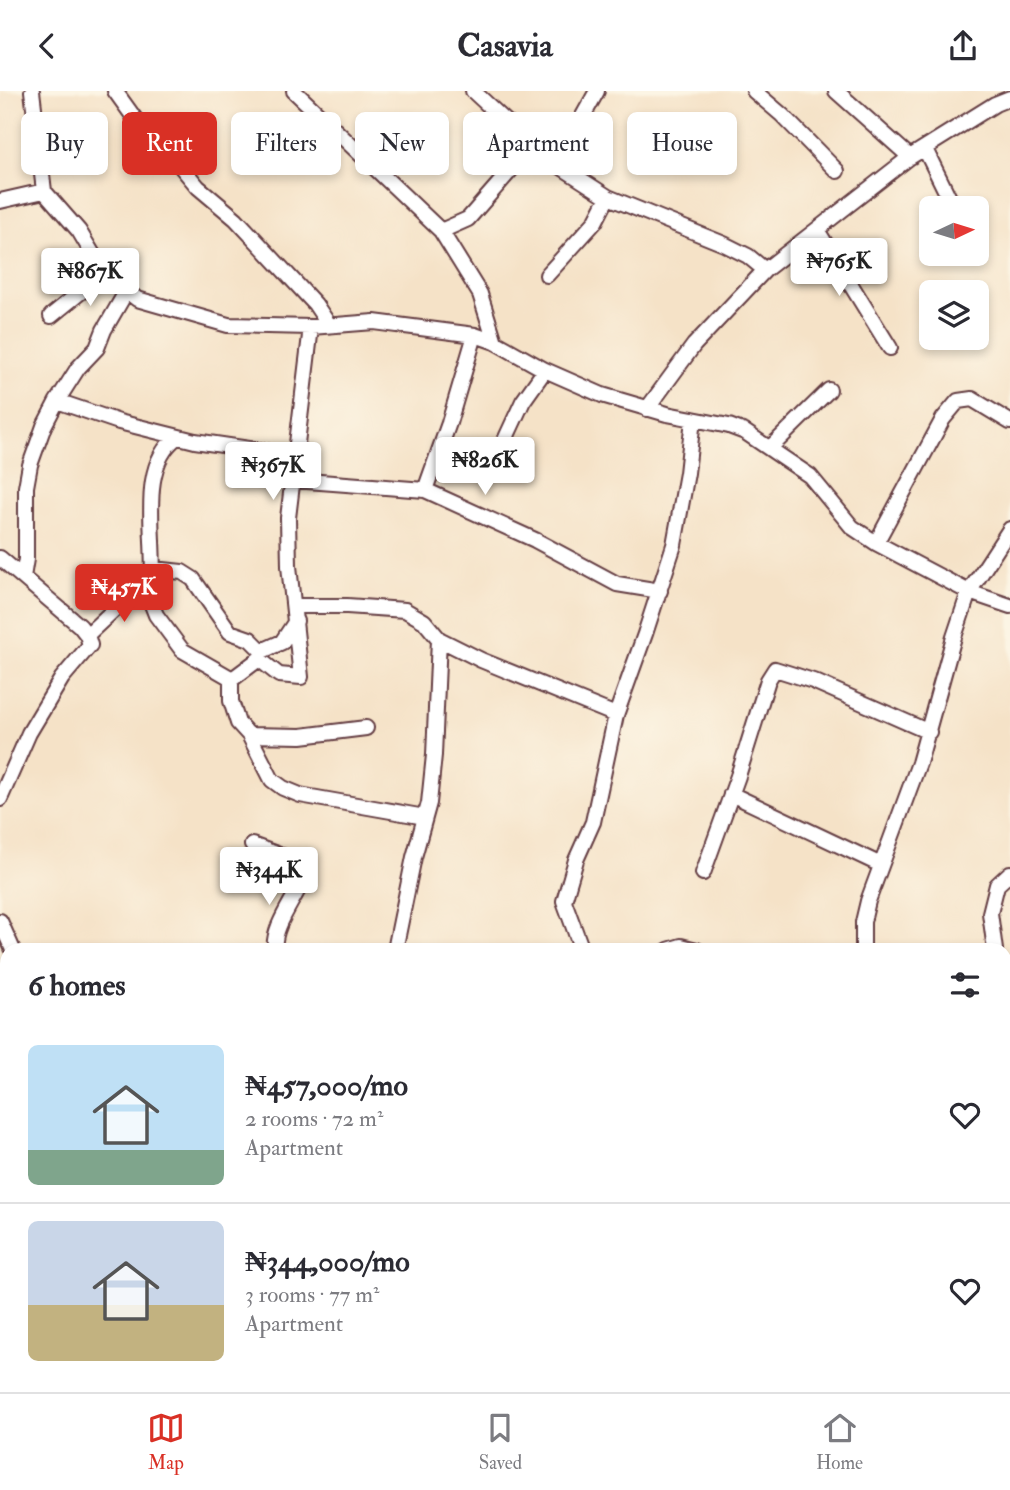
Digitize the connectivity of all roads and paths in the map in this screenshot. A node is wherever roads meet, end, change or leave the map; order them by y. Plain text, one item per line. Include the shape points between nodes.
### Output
1 (32, 91) edge
2 (115, 91) edge
3 (295, 91) edge
4 (473, 91) edge
5 (597, 91) edge
6 (754, 91) edge
7 (836, 91) edge
8 (1010, 98) edge
9 (130, 112) edge
10 (496, 112) edge
11 (585, 112) edge
12 (925, 149) junction
13 (910, 157) junction
14 (837, 171) dead end
15 (188, 175) edge
16 (506, 175) edge
17 (574, 175) edge
18 (44, 191) junction
19 (948, 196) edge
20 (608, 197) junction
21 (0, 201) edge
22 (817, 230) junction
23 (441, 231) junction
24 (765, 270) junction
25 (104, 273) junction
26 (547, 275) dead end
27 (126, 292) junction
28 (51, 316) dead end
29 (329, 324) junction
30 (311, 327) junction
31 (475, 335) junction
32 (495, 342) junction
33 (890, 348) dead end
34 (545, 370) junction
35 (829, 390) dead end
36 (57, 401) junction
37 (647, 409) junction
38 (694, 419) junction
39 (1010, 422) edge
40 (177, 437) junction
41 (770, 448) junction
42 (499, 453) dead end
43 (297, 456) junction
44 (294, 480) junction
45 (425, 489) junction
46 (1010, 529) edge
47 (876, 543) junction
48 (0, 558) edge
49 (154, 569) junction
50 (23, 577) junction
51 (660, 591) junction
52 (147, 592) junction
53 (969, 592) junction
54 (294, 606) junction
55 (1010, 606) edge
56 (296, 621) junction
57 (87, 635) junction
58 (439, 639) junction
59 (231, 680) junction
60 (616, 715) junction
61 (366, 728) dead end
62 (929, 732) junction
63 (249, 735) junction
64 (731, 794) junction
65 (0, 799) edge
66 (425, 817) junction
67 (253, 845) dead end
68 (881, 865) junction
69 (703, 873) dead end
70 (1010, 873) edge
71 (0, 921) edge
72 (10, 943) edge
73 (274, 943) edge
74 (396, 943) edge
75 (579, 943) edge
76 (863, 943) edge
77 (994, 943) edge

1 - 18 street
2 - 9 street
3 - 23 street
4 - 10 street
5 - 11 street
6 - 14 street
7 - 13 street
8 - 12 street
12 - 13 street
12 - 19 street
13 - 22 street
15 - 29 street via 245,228
16 - 23 street via 468,219
17 - 20 street
18 - 21 street
18 - 25 street via 79,231
20 - 24 street via 724,244
20 - 26 street via 595,222
22 - 24 street
22 - 33 street
23 - 32 street via 480,294
24 - 37 street via 694,345
25 - 27 street
25 - 28 street
27 - 30 street via 228,325
27 - 36 street via 97,348
29 - 30 street
29 - 31 street via 374,321
30 - 43 street
31 - 32 street
31 - 45 street
32 - 34 street
34 - 37 street
34 - 42 street via 523,401
35 - 41 street
36 - 40 street
36 - 50 street via 30,465
37 - 38 street
38 - 41 street via 729,425
38 - 51 street via 674,545
39 - 47 street via 972,399 958,401 943,419
40 - 43 street
40 - 49 street via 166,445 157,464 151,507
41 - 47 street via 810,476 852,527
43 - 44 street
44 - 45 street
44 - 54 street via 288,518
45 - 51 street via 617,584
46 - 53 street
47 - 53 street
48 - 50 street
49 - 52 street
49 - 56 street via 182,572 192,579 230,632 250,639 262,651 282,642
50 - 57 street
51 - 60 street
52 - 57 street via 118,606
52 - 59 street via 156,615 182,650
53 - 55 street
53 - 62 street
54 - 56 street
54 - 58 street via 405,610 424,621
56 - 59 street via 301,677 279,675 259,659
57 - 65 street via 87,652 62,678 29,733
58 - 60 street
58 - 66 street via 434,755
59 - 63 street via 238,723
60 - 75 street via 593,823 564,901
61 - 63 street via 301,736
62 - 64 street via 775,669
62 - 68 street
63 - 66 street via 272,780 283,788
64 - 68 street
64 - 69 street
66 - 74 street
67 - 73 street via 307,869
68 - 76 street via 863,922
70 - 77 street via 997,885 990,913
71 - 72 street

